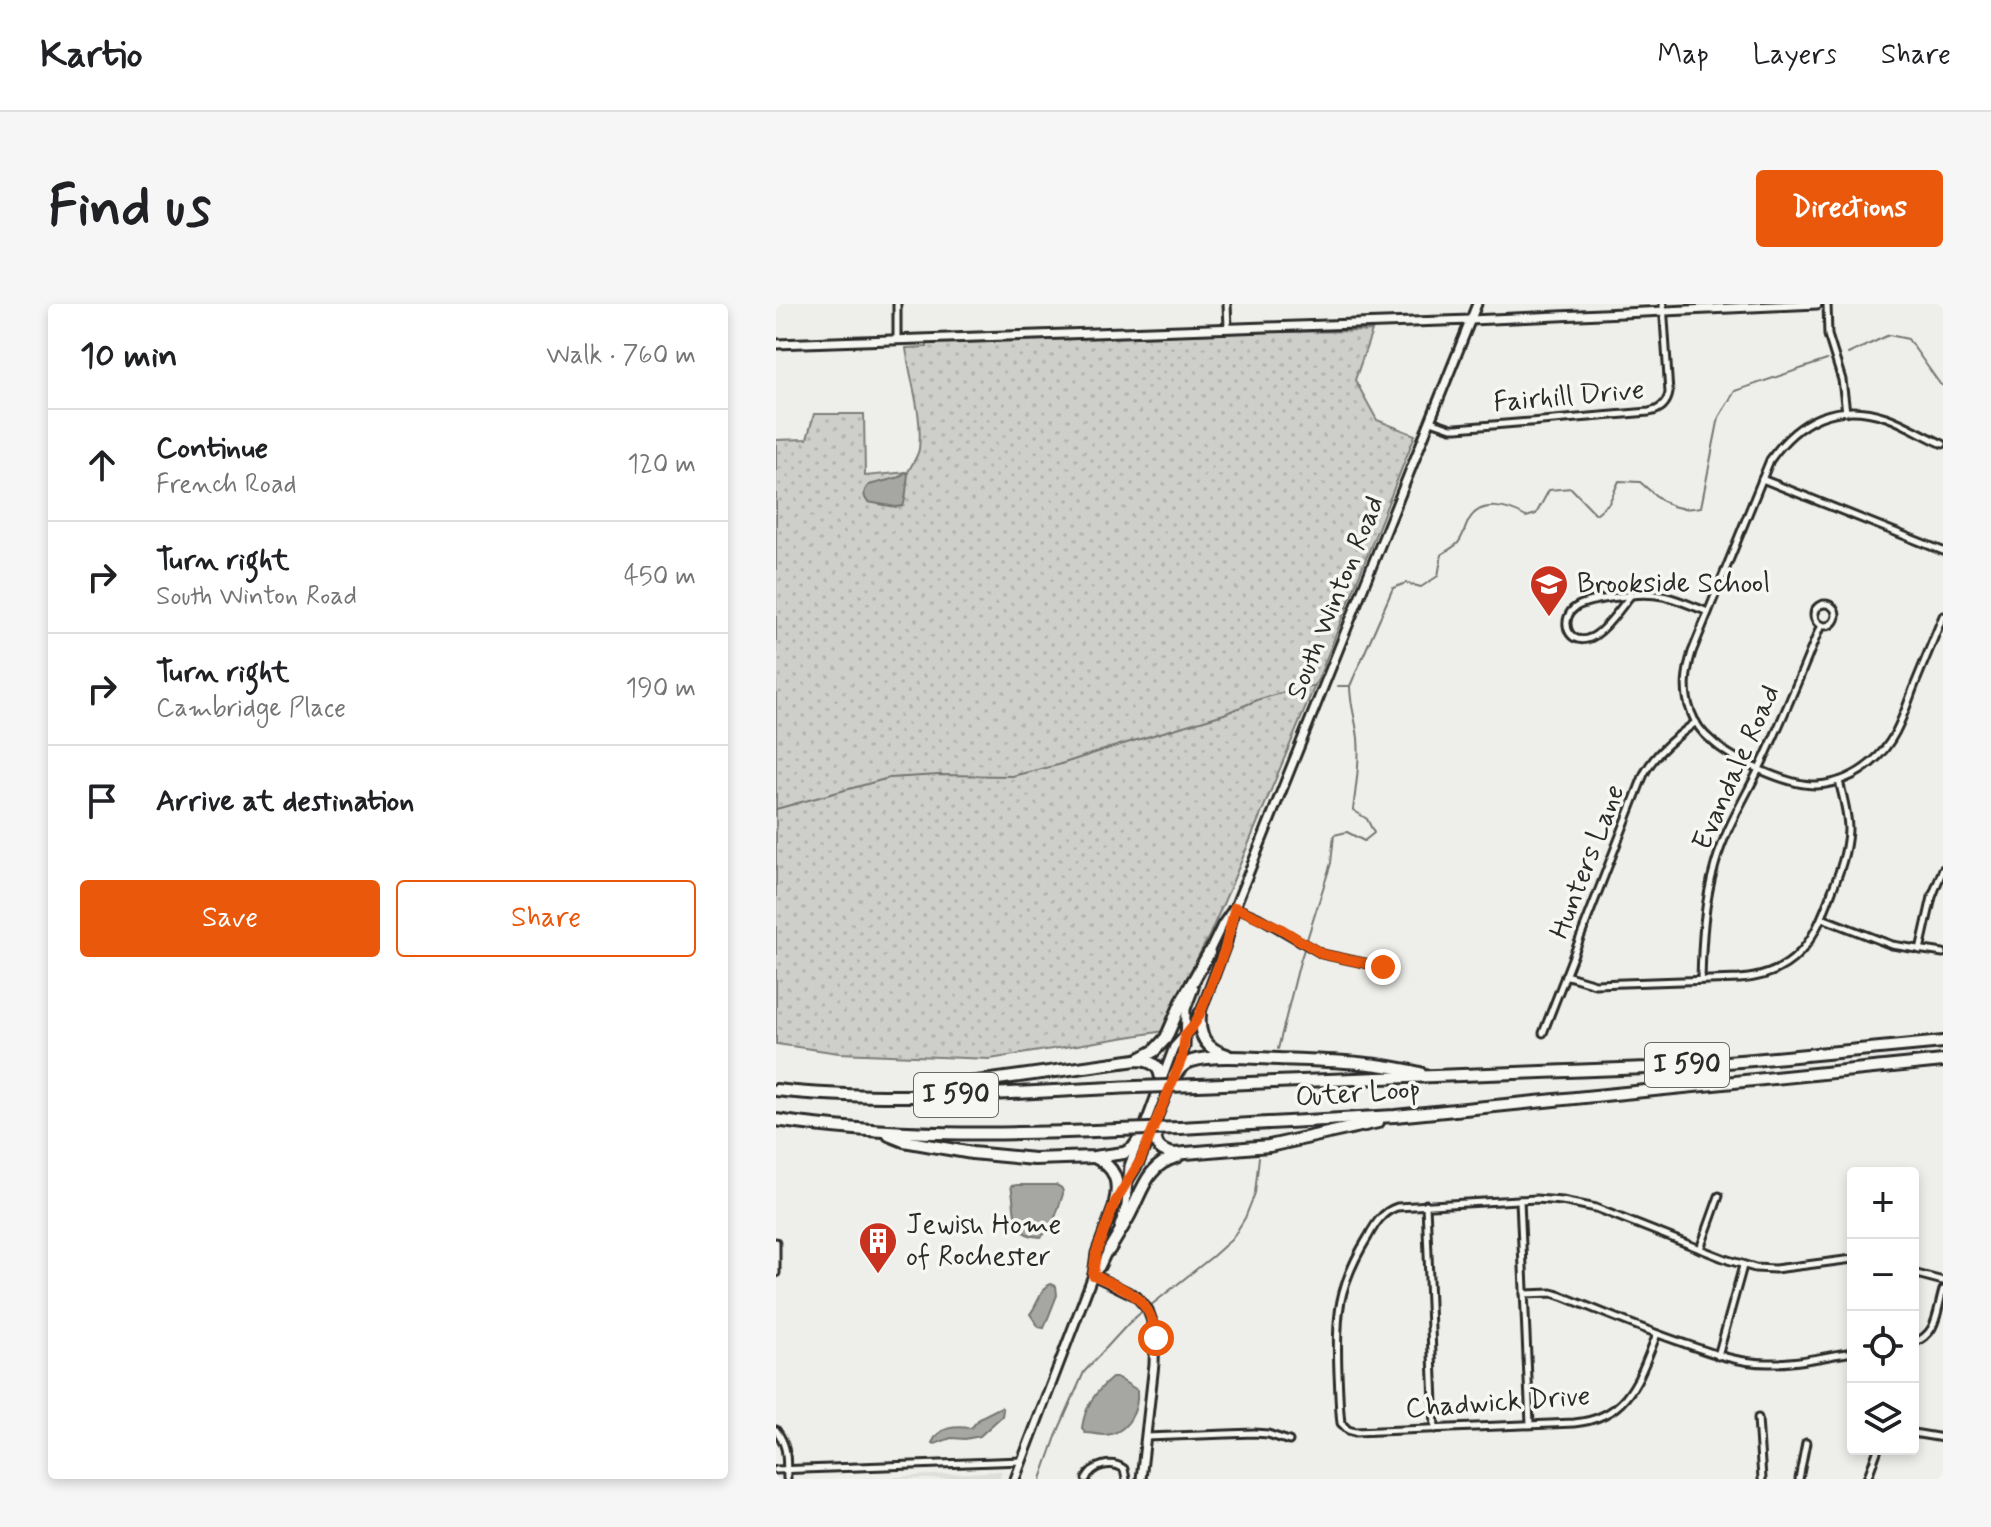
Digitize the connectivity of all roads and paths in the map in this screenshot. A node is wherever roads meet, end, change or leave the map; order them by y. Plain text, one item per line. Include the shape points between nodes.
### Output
1 (897, 304) edge
2 (1227, 304) edge
3 (1477, 304) edge
4 (1817, 304) edge
5 (1827, 304) edge
6 (1664, 308) edge
7 (1471, 320) junction
8 (1228, 327) junction
9 (897, 340) junction
10 (776, 344) edge
11 (1846, 412) junction
12 (1431, 421) junction
13 (1943, 444) edge
14 (1762, 479) junction
15 (1943, 551) edge
16 (1631, 595) junction
17 (1708, 612) junction
18 (1943, 616) edge
19 (1821, 625) junction
20 (1696, 722) junction
21 (1759, 769) junction
22 (1839, 781) junction
23 (1943, 869) edge
24 (1235, 907) junction
25 (1822, 918) junction
26 (1920, 950) junction
27 (1209, 953) junction
28 (1943, 953) edge
29 (1383, 967) dead end
30 (1565, 975) junction
31 (1701, 980) junction
32 (1200, 1014) junction
33 (1543, 1033) dead end
34 (1185, 1035) junction
35 (1943, 1042) edge
36 (1245, 1057) junction
37 (1136, 1060) junction
38 (1943, 1061) edge
39 (1431, 1076) junction
40 (1174, 1077) junction
41 (1161, 1084) junction
42 (776, 1090) edge
43 (893, 1095) junction
44 (1395, 1116) junction
45 (776, 1120) edge
46 (1156, 1124) junction
47 (880, 1131) junction
48 (1140, 1138) junction
49 (1194, 1153) junction
50 (1094, 1157) junction
51 (1128, 1181) junction
52 (1719, 1196) dead end
53 (1520, 1200) junction
54 (1115, 1202) junction
55 (1426, 1204) junction
56 (776, 1242) edge
57 (1700, 1249) junction
58 (1109, 1250) junction
59 (1847, 1260) edge
60 (1743, 1266) junction
61 (776, 1273) edge
62 (1093, 1275) junction
63 (1919, 1275) edge
64 (1943, 1281) edge
65 (1943, 1290) edge
66 (1524, 1294) junction
67 (1657, 1334) junction
68 (1919, 1340) edge
69 (1847, 1353) edge
70 (1718, 1356) junction
71 (1758, 1418) dead end
72 (1530, 1424) junction
73 (1435, 1429) junction
74 (776, 1430) edge
75 (1919, 1434) edge
76 (1146, 1437) junction
77 (1943, 1438) edge
78 (1289, 1441) dead end
79 (1806, 1443) dead end
80 (1876, 1455) edge
81 (1022, 1461) junction
82 (776, 1470) edge
83 (786, 1470) junction
84 (787, 1479) edge
85 (1015, 1479) edge
86 (1086, 1479) edge
87 (1126, 1479) edge
88 (1141, 1479) edge
89 (1762, 1479) edge
90 (1799, 1479) edge
91 (1867, 1479) edge

1 - 9 street
2 - 8 street
3 - 7 main road, South Winton Road
4 - 6 main road
5 - 11 street via 1828,335
6 - 7 main road
6 - 12 street, Fairhill Drive via 1669,393 1660,408 1457,428
7 - 8 main road
7 - 12 main road, South Winton Road
8 - 9 main road
9 - 10 main road
11 - 13 street via 1884,416
11 - 14 street via 1795,431 1780,445
12 - 24 main road, South Winton Road
14 - 15 street
14 - 17 street
16 - 16 street via 1572,609 1567,617 1570,634 1577,639 1597,634
16 - 17 street via 1654,593
17 - 20 street via 1686,678 1687,701
18 - 22 street via 1891,742 1867,766
19 - 19 street, Evandale Road via 1836,618 1831,606 1816,610
19 - 21 street, Evandale Road
20 - 21 street via 1713,743
20 - 30 street, Hunters Lane via 1666,745 1644,774
21 - 22 street via 1802,784
21 - 31 street, Evandale Road via 1713,871 1702,932
22 - 25 street via 1847,843
23 - 26 street
24 - 27 main road, South Winton Road
24 - 29 street via 1322,954
24 - 32 main road, South Winton Road
25 - 26 street via 1879,941
25 - 31 street via 1808,944 1787,965 1749,978
26 - 28 street
27 - 34 main road, South Winton Road via 1187,1006
27 - 37 highway via 1166,1038
30 - 31 street via 1595,984
30 - 33 street, Hunters Lane
32 - 34 main road, South Winton Road
32 - 36 highway via 1201,1033 1210,1047
34 - 40 main road, South Winton Road
34 - 41 main road, South Winton Road via 1174,1047
35 - 39 highway, Outer Loop / I 590 via 1657,1067
36 - 39 highway via 1357,1064
36 - 40 highway via 1196,1060
37 - 41 highway via 1156,1065
37 - 43 highway
38 - 44 highway, Outer Loop / I 590
39 - 43 highway, Outer Loop / I 590, bridge
40 - 46 main road, South Winton Road
41 - 48 main road, South Winton Road
42 - 43 highway, Outer Loop / I 590
44 - 47 highway, Outer Loop / I 590, bridge via 954,1135
44 - 49 highway via 1274,1145
45 - 47 highway, Outer Loop / I 590
46 - 49 highway via 1160,1150
46 - 51 main road, South Winton Road
47 - 50 highway via 904,1141 995,1156
48 - 50 highway via 1127,1152
48 - 51 main road, South Winton Road
49 - 58 highway via 1170,1159 1151,1172
50 - 54 highway via 1114,1172
51 - 54 main road, South Winton Road
51 - 58 main road, South Winton Road via 1126,1208
52 - 57 street
53 - 55 street
53 - 57 street via 1590,1206
53 - 66 street
54 - 62 main road, South Winton Road
55 - 73 street
55 - 73 street, Chadwick Drive via 1397,1207 1383,1215 1347,1276 1337,1339 1340,1415 1344,1427 1355,1432
56 - 61 street
57 - 60 street
58 - 62 main road, South Winton Road
59 - 60 street via 1775,1269
60 - 70 street
62 - 76 main road via 1139,1299 1155,1330
62 - 81 main road, South Winton Road
63 - 64 street
65 - 68 street via 1932,1328
66 - 67 street via 1562,1296
66 - 72 street
67 - 70 street
67 - 72 street, Chadwick Drive via 1634,1387 1616,1408 1582,1422
69 - 70 street via 1768,1364
71 - 89 street
72 - 73 street, Chadwick Drive
74 - 83 street via 786,1448
75 - 77 street
76 - 78 street via 1254,1433
76 - 88 main road
79 - 90 street
80 - 91 street
81 - 83 street
81 - 85 main road, South Winton Road
82 - 83 street
83 - 84 street
86 - 87 street via 1089,1471 1114,1464 1124,1469

